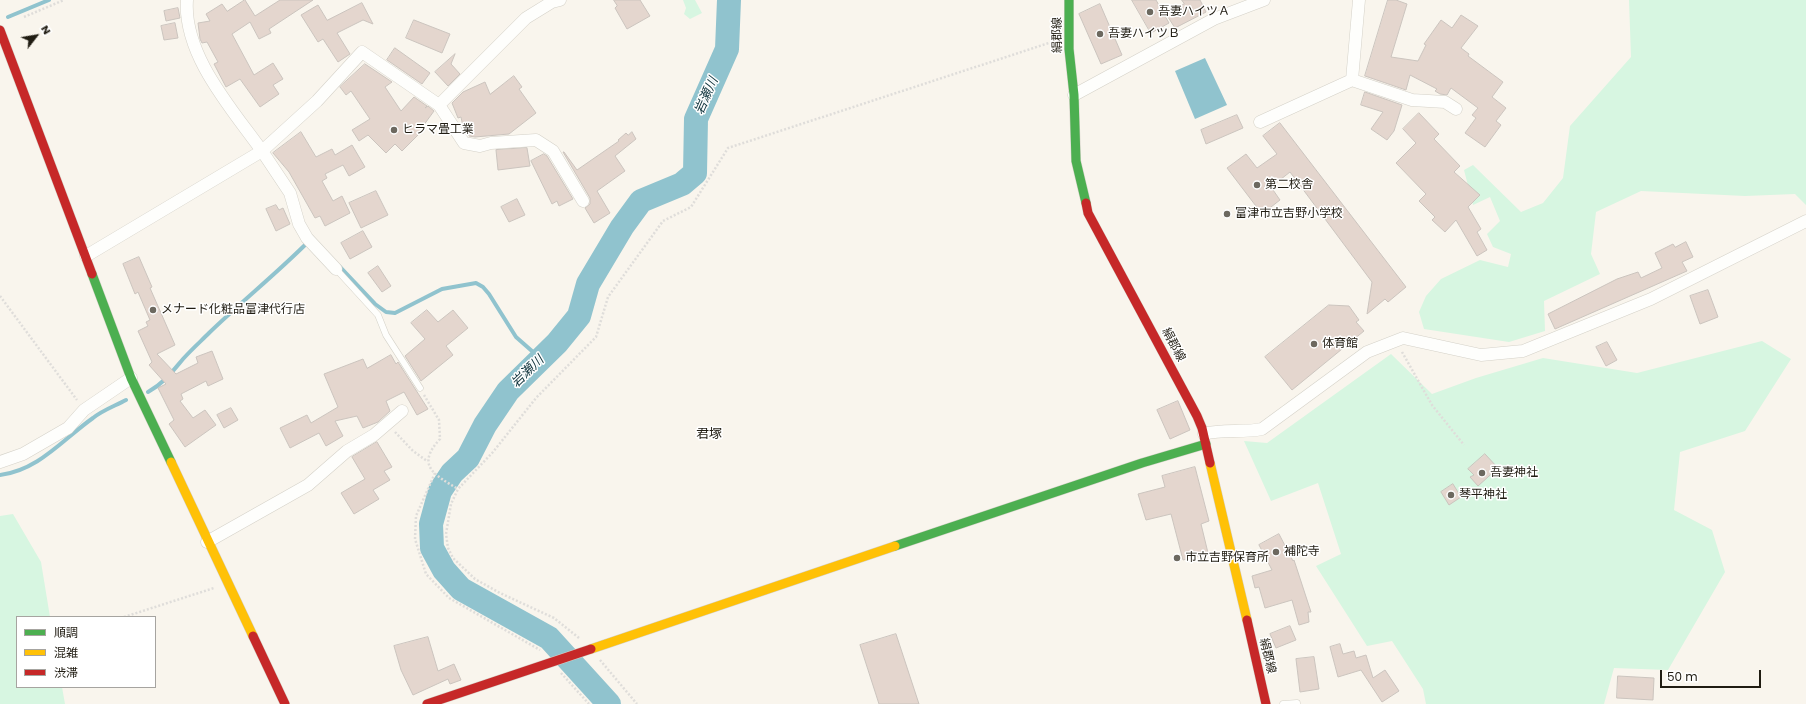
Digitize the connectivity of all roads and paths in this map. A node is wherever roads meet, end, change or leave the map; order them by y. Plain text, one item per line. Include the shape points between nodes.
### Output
1 (64, 0) edge
2 (187, 0) edge
3 (560, 0) edge
4 (1069, 0) edge
5 (1264, 0) edge
6 (1359, 0) edge
7 (24, 17) dead end
8 (0, 30) edge
9 (1069, 37) junction
10 (1352, 80) junction
11 (1074, 95) junction
12 (439, 105) junction
13 (1456, 109) dead end
14 (1260, 122) dead end
15 (262, 152) junction
16 (583, 201) dead end
17 (1806, 221) edge
18 (86, 256) junction
19 (336, 269) joint
20 (0, 296) edge
21 (1396, 341) junction
22 (131, 378) junction
23 (420, 388) joint
24 (84, 410) junction
25 (402, 411) dead end
26 (387, 424) junction
27 (1205, 439) junction
28 (1464, 445) dead end
29 (427, 461) junction
30 (0, 462) edge
31 (436, 474) junction
32 (458, 489) junction
33 (208, 542) junction
34 (228, 584) junction
35 (127, 616) edge
36 (590, 648) junction
37 (554, 661) junction
38 (1297, 703) edge
39 (284, 704) edge
40 (427, 704) edge
41 (589, 704) edge
42 (637, 704) edge
43 (1266, 704) edge
44 (1283, 704) edge

1 - 7 path
2 - 15 street via 186,10 195,48 217,89
3 - 12 street via 526,18
4 - 9 street, 絹郡線
5 - 11 street via 1214,19
6 - 10 street
8 - 18 street
9 - 11 street, 絹郡線
9 - 32 path via 728,148 691,207 663,221 608,298 596,337 536,398 494,452
10 - 13 street via 1412,100 1445,102
10 - 14 street
11 - 27 street, 絹郡線 via 1076,161 1088,213 1197,416
12 - 15 street via 362,52 318,101
12 - 16 street via 464,143 480,146 536,140 553,151
15 - 18 street
15 - 19 street via 290,193 299,224 311,242
17 - 21 street via 1651,299 1523,351 1481,355 1403,338
18 - 22 street
19 - 23 lane via 378,315 386,335
20 - 24 path
21 - 27 street via 1367,352 1262,429 1247,432 1219,431
21 - 28 path via 1432,405
22 - 24 street
22 - 33 street
23 - 29 path via 439,420 440,439 431,448
24 - 30 street via 68,428 55,437 23,454
25 - 26 street
26 - 29 path via 413,451
26 - 33 street via 347,451 308,485
27 - 36 street via 1128,468
27 - 43 street, 絹郡線
29 - 31 path via 430,469
31 - 32 path
31 - 37 path via 416,516 415,539 426,574 449,598 538,647
32 - 36 path via 451,504 446,534 453,558 475,579 554,618
33 - 34 street
34 - 35 path
34 - 39 street
36 - 37 street
36 - 42 path
37 - 40 street
37 - 41 path
38 - 44 lane

